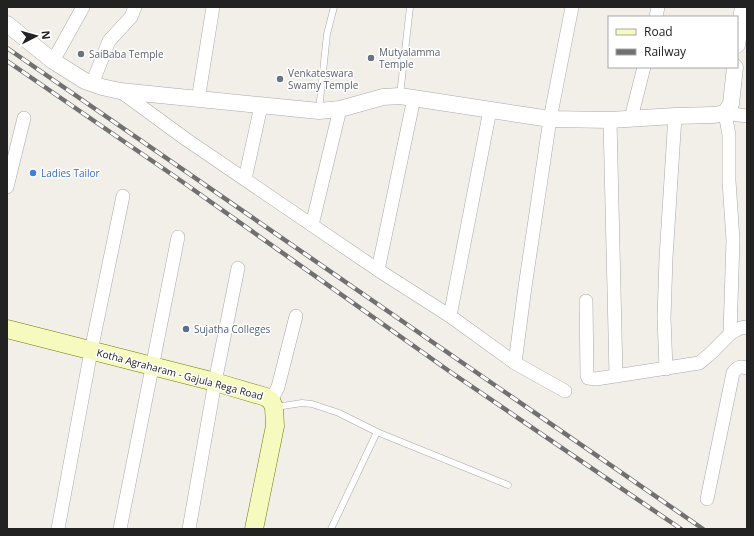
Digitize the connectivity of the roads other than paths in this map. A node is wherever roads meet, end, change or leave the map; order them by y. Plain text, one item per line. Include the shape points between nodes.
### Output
1 (83, 7) edge
2 (135, 7) edge
3 (213, 7) edge
4 (334, 7) edge
5 (410, 7) edge
6 (572, 7) edge
7 (743, 7) edge
8 (7, 24) edge
9 (738, 39) edge
10 (53, 61) junction
11 (644, 68) edge
12 (735, 68) edge
13 (92, 84) junction
14 (120, 91) junction
15 (407, 97) junction
16 (198, 100) junction
17 (261, 106) junction
18 (340, 109) junction
19 (490, 110) junction
20 (319, 111) junction
21 (725, 113) junction
22 (675, 116) junction
23 (747, 116) edge
24 (24, 118) dead end
25 (631, 118) junction
26 (550, 119) junction
27 (610, 120) junction
28 (245, 179) junction
29 (7, 187) edge
30 (123, 196) dead end
31 (312, 225) junction
32 (178, 237) dead end
33 (238, 268) dead end
34 (378, 270) junction
35 (586, 301) dead end
36 (296, 316) dead end
37 (450, 316) junction
38 (747, 327) edge
39 (7, 329) edge
40 (730, 333) junction
41 (91, 350) junction
42 (516, 363) junction
43 (152, 366) junction
44 (666, 368) junction
45 (747, 368) edge
46 (616, 375) junction
47 (215, 382) junction
48 (565, 391) dead end
49 (273, 404) junction
50 (377, 432) junction
51 (508, 485) dead end
52 (707, 499) dead end
53 (58, 529) edge
54 (120, 529) edge
55 (189, 529) edge
56 (254, 529) edge
57 (331, 529) edge

1 - 10 street
2 - 13 street via 131,17 109,41
3 - 16 street
4 - 20 lane via 327,34
5 - 15 lane
6 - 26 street
7 - 9 street
8 - 10 street
10 - 13 street
11 - 25 street
12 - 21 street via 730,104
13 - 14 street
14 - 16 street
14 - 28 street
15 - 18 street via 383,97
15 - 19 street
15 - 34 street
16 - 17 street
17 - 20 street
17 - 28 street
18 - 20 street
18 - 31 street
19 - 26 street
19 - 37 street
21 - 22 street
21 - 23 street
21 - 40 street via 729,135 733,240
22 - 25 street
22 - 44 street via 666,258
24 - 29 street
25 - 27 street
26 - 27 street
26 - 42 street
27 - 46 street
28 - 31 street
30 - 41 street
31 - 34 street
32 - 43 street
33 - 47 street
34 - 37 street
35 - 46 street via 588,378
36 - 49 street
37 - 42 street
38 - 40 street
39 - 41 main road, Kotha Agraharam - Gajula Rega Road
40 - 44 street via 699,363
41 - 43 main road, Kotha Agraharam - Gajula Rega Road
41 - 53 street
42 - 48 street
43 - 47 main road, Kotha Agraharam - Gajula Rega Road
43 - 54 street
44 - 46 street
45 - 52 street via 737,368 733,373
47 - 49 main road, Kotha Agraharam - Gajula Rega Road via 266,397
47 - 55 street
49 - 50 lane via 312,404 339,413
49 - 56 main road, Kotha Agraharam - Gajula Rega Road via 275,426
50 - 51 lane
50 - 57 lane

